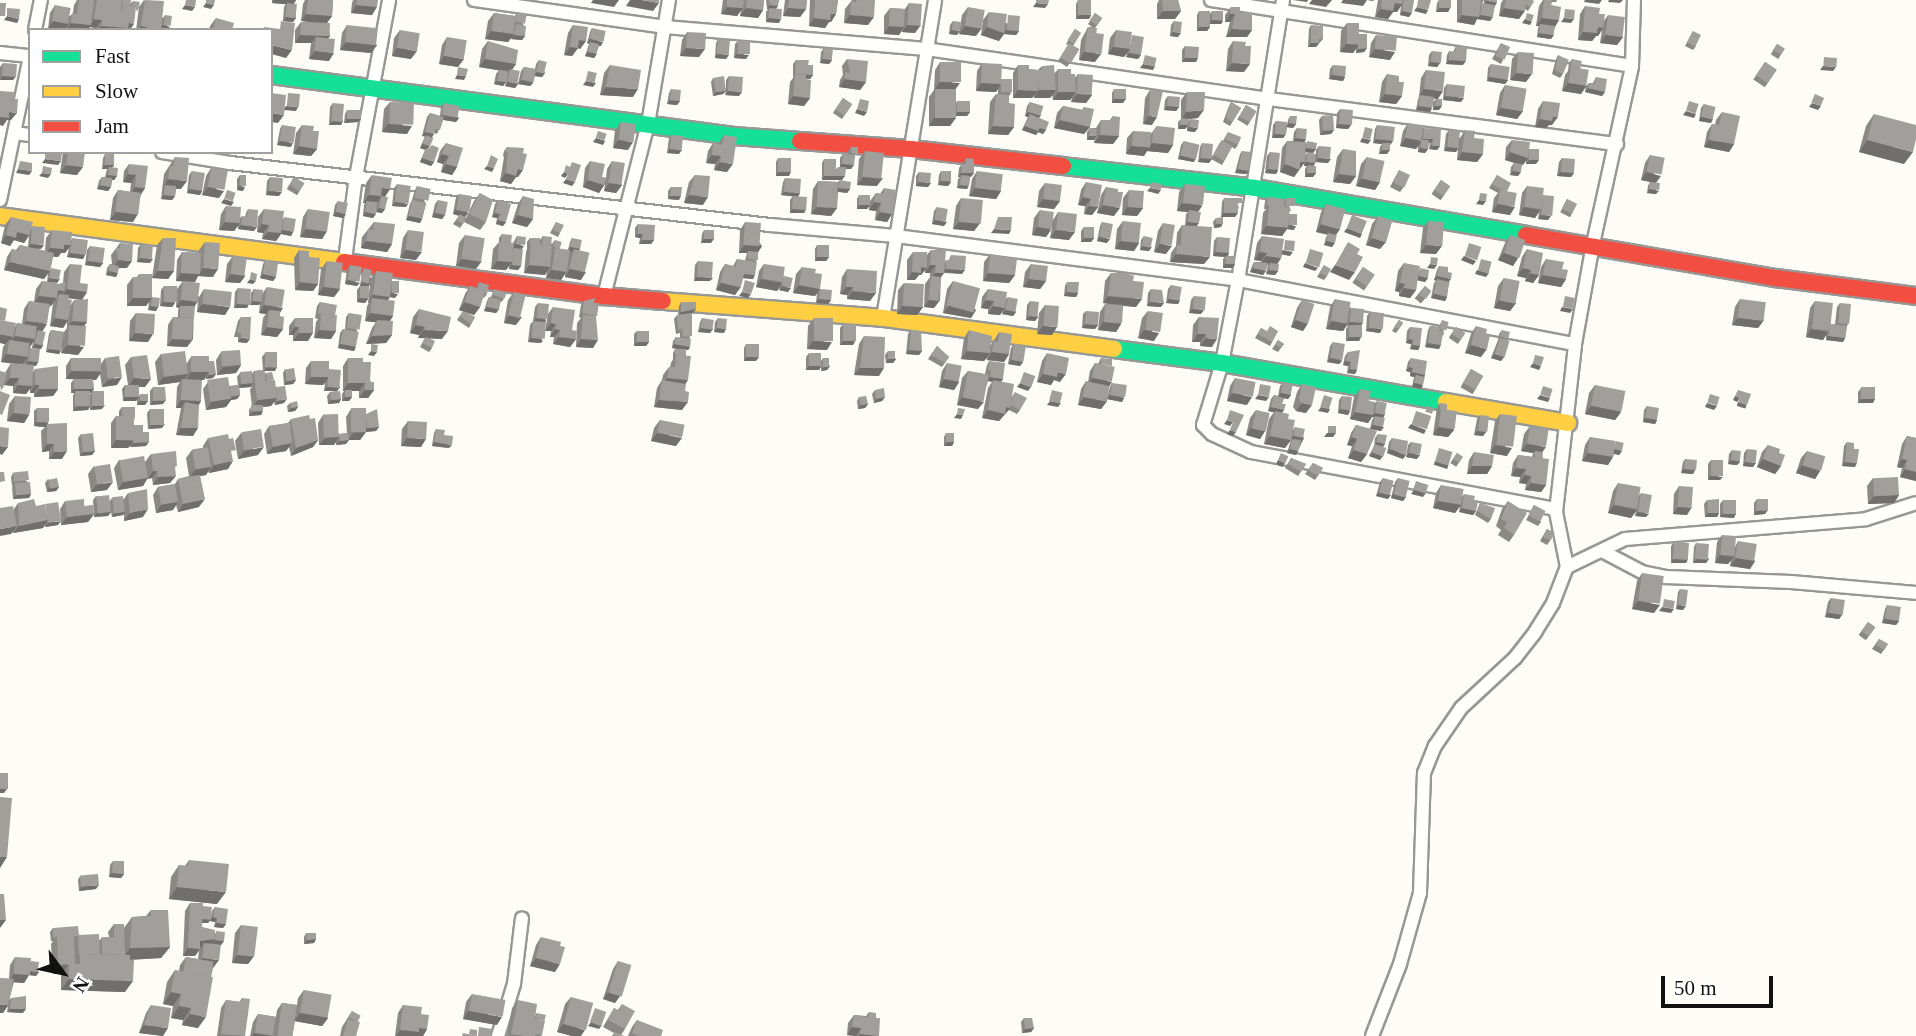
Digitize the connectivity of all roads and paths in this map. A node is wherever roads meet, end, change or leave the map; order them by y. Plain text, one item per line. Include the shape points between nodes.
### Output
1 (41, 0) edge
2 (388, 0) edge
3 (474, 0) edge
4 (669, 0) edge
5 (935, 0) edge
6 (1211, 0) edge
7 (1634, 0) edge
8 (1282, 5) edge
9 (664, 27) junction
10 (35, 28) edge
11 (926, 49) junction
12 (0, 53) edge
13 (28, 56) edge
14 (28, 66) edge
15 (1632, 66) junction
16 (273, 75) edge
17 (374, 88) junction
18 (1269, 99) junction
19 (648, 124) junction
20 (14, 133) junction
21 (28, 135) edge
22 (1617, 144) junction
23 (911, 149) junction
24 (5, 150) edge
25 (174, 154) edge
26 (356, 177) junction
27 (1255, 188) junction
28 (0, 200) edge
29 (625, 209) junction
30 (0, 216) edge
31 (897, 236) junction
32 (1593, 244) junction
33 (345, 260) junction
34 (1238, 280) junction
35 (604, 296) junction
36 (1916, 296) edge
37 (883, 318) junction
38 (1575, 344) junction
39 (1222, 363) junction
40 (1568, 423) junction
41 (1916, 503) edge
42 (1556, 509) junction
43 (1602, 551) junction
44 (1567, 567) junction
45 (1916, 593) edge
46 (522, 918) dead end
47 (498, 1036) edge
48 (1372, 1036) edge

1 - 10 street
2 - 17 street
3 - 9 street
4 - 9 street
5 - 11 street
6 - 8 street
7 - 15 street
8 - 15 street
8 - 18 street
9 - 11 street
9 - 19 street
11 - 18 street
11 - 23 street
12 - 13 street
14 - 20 street
15 - 22 street
16 - 17 street
17 - 19 street
17 - 26 street
18 - 22 street
18 - 27 street
19 - 23 street via 734,136
19 - 29 street
20 - 21 street
20 - 24 street
22 - 32 street
23 - 27 street
23 - 31 street
24 - 28 street
25 - 26 street
26 - 29 street
26 - 33 street
27 - 32 street
27 - 34 street
29 - 31 street
29 - 35 street
30 - 33 street
31 - 34 street
31 - 37 street
32 - 36 street via 1776,278
32 - 38 street
33 - 35 street
34 - 38 street
34 - 39 street
35 - 37 street
37 - 39 street
38 - 40 street
39 - 40 street
39 - 42 street via 1203,425 1231,444 1251,452
40 - 42 street
41 - 43 street via 1866,519 1625,539
42 - 44 street
43 - 44 street
43 - 45 street via 1642,572 1666,577
44 - 48 street via 1553,603 1515,658 1461,708 1434,746 1423,773 1420,893 1400,964
46 - 47 street via 514,984

